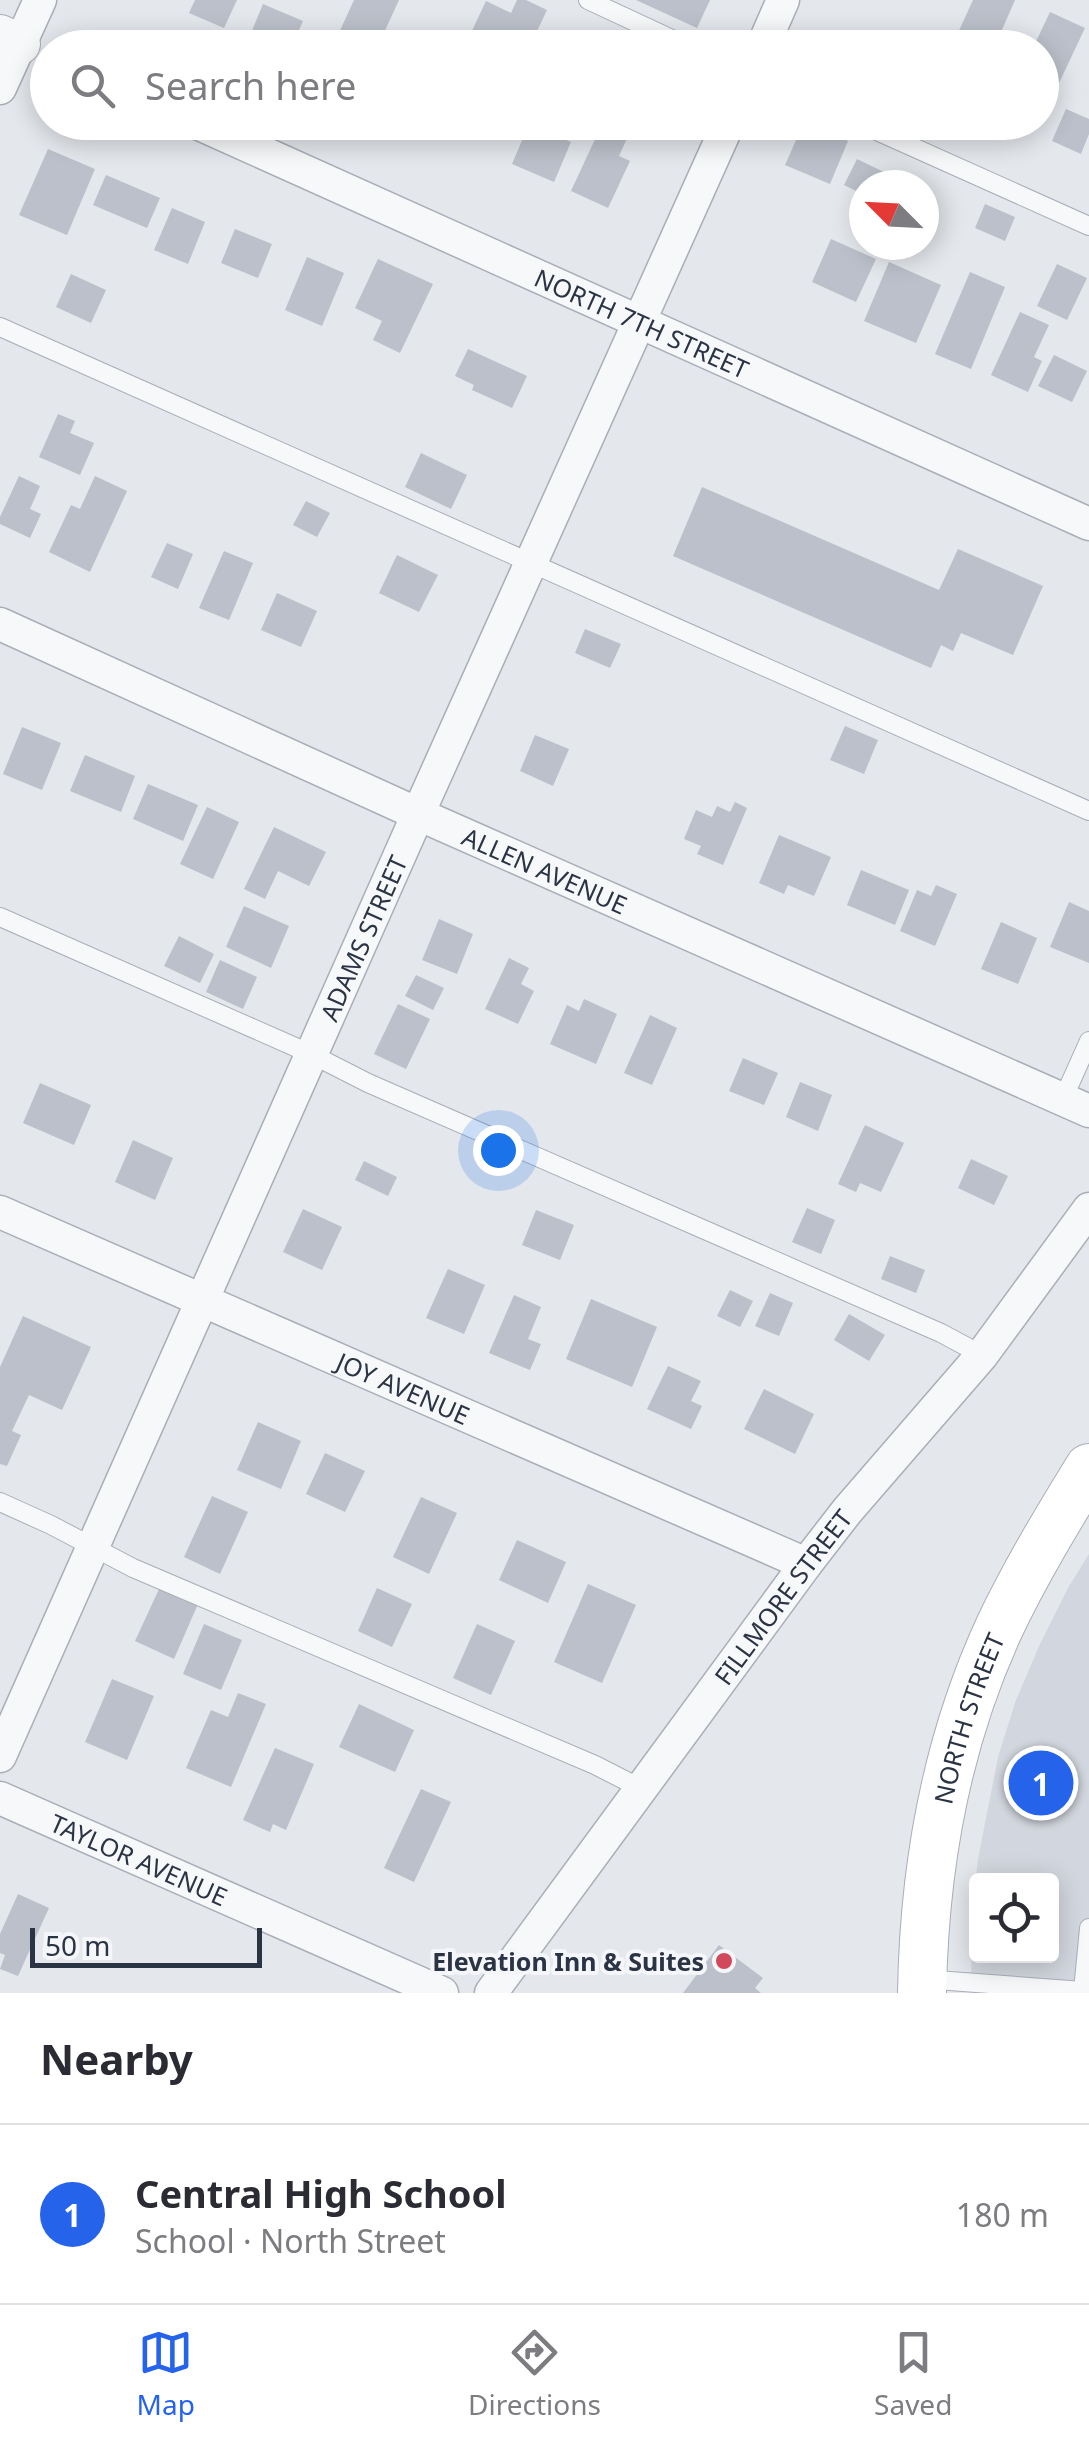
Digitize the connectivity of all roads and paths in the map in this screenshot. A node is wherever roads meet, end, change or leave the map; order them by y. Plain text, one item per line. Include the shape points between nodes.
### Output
1 (40, 0) edge
2 (588, 0) edge
3 (784, 0) edge
4 (652, 30) edge
5 (770, 30) edge
6 (22, 45) edge
7 (0, 88) edge
8 (235, 140) edge
9 (721, 140) edge
10 (897, 140) edge
11 (1089, 226) edge
12 (641, 322) junction
13 (0, 327) edge
14 (1089, 524) edge
15 (532, 564) junction
16 (0, 624) edge
17 (1089, 811) edge
18 (418, 814) junction
19 (0, 917) edge
20 (1089, 1041) edge
21 (312, 1054) junction
22 (1076, 1105) edge
23 (1089, 1209) edge
24 (0, 1212) edge
25 (202, 1301) junction
26 (982, 1355) junction
27 (1089, 1468) edge
28 (0, 1502) edge
29 (92, 1546) junction
30 (806, 1564) junction
31 (0, 1756) edge
32 (642, 1789) junction
33 (0, 1798) edge
34 (1089, 1928) edge
35 (922, 1986) edge
36 (1083, 1992) edge
37 (442, 1993) edge
38 (491, 1993) edge

1 - 6 street
2 - 4 lane
3 - 5 street
6 - 7 street
8 - 12 street, NORTH 7TH STREET
9 - 12 street, ADAMS STREET
10 - 11 lane
12 - 14 street, NORTH 7TH STREET
12 - 15 street, ADAMS STREET
13 - 15 lane
15 - 17 lane
15 - 18 street, ADAMS STREET
16 - 18 street, ALLEN AVENUE
18 - 21 street, ADAMS STREET
18 - 22 street, ALLEN AVENUE
19 - 21 lane
20 - 22 lane
21 - 25 street, ADAMS STREET
21 - 26 lane
23 - 26 street, FILLMORE STREET
24 - 25 street, JOY AVENUE
25 - 29 street, ADAMS STREET
25 - 30 street, JOY AVENUE
26 - 30 street, FILLMORE STREET
27 - 35 main road, NORTH STREET via 1027,1572 973,1690 934,1839
28 - 29 lane
29 - 31 street, ADAMS STREET
29 - 32 lane
30 - 32 street, FILLMORE STREET
32 - 38 street, FILLMORE STREET
33 - 37 street, TAYLOR AVENUE
34 - 36 lane
35 - 36 lane

